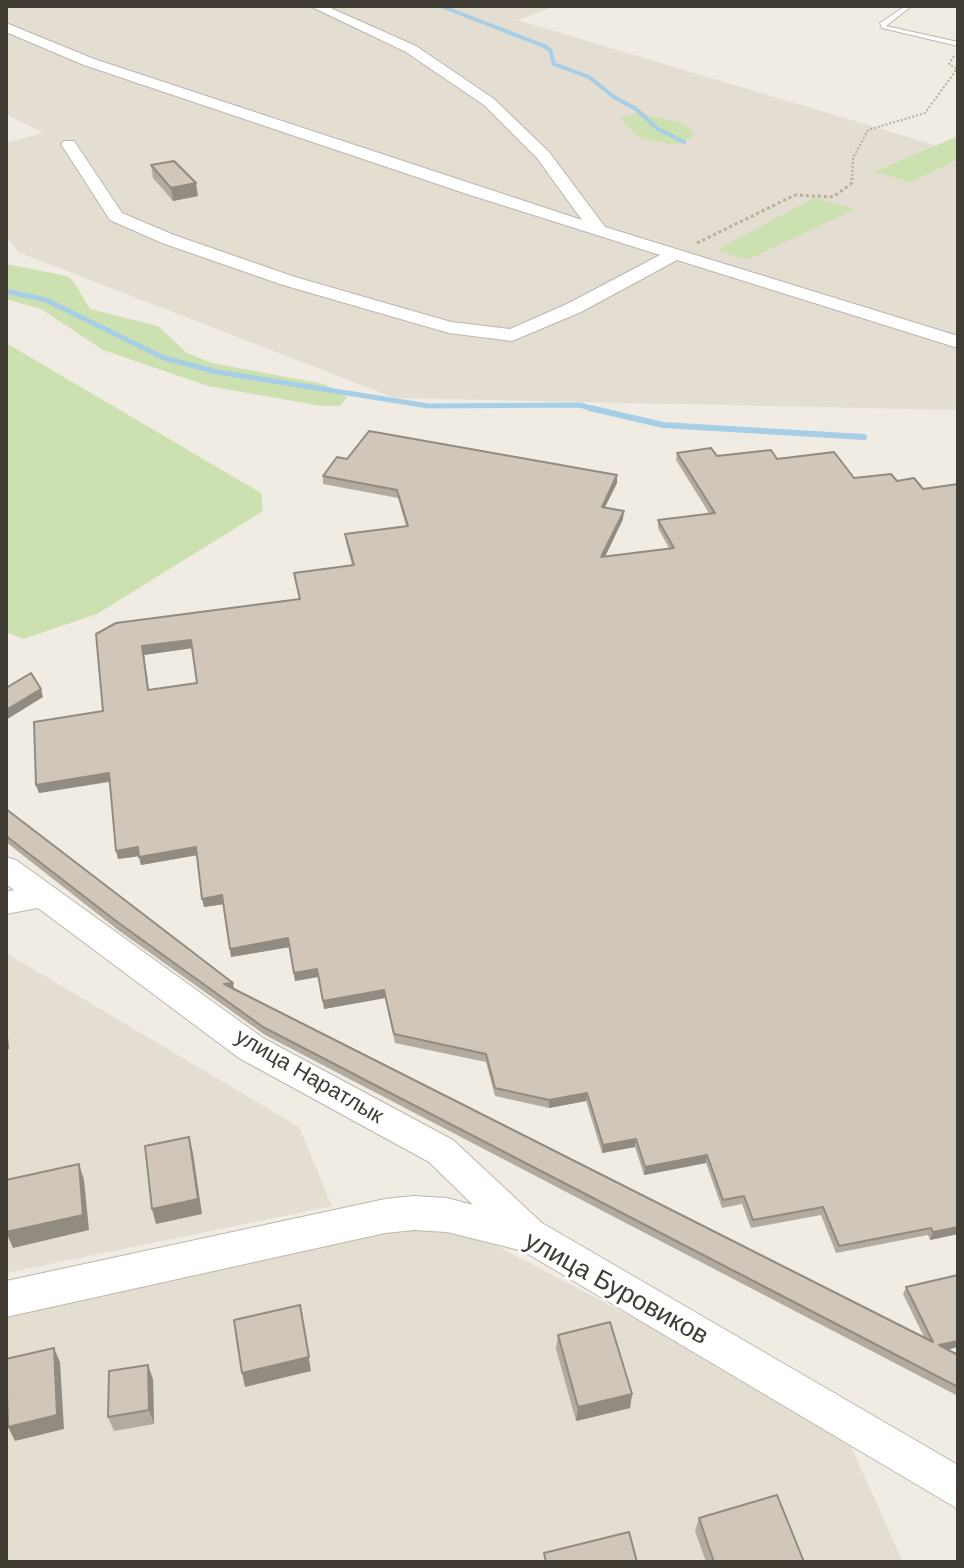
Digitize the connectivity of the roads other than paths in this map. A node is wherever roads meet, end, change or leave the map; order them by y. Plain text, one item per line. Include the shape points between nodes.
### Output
1 (316, 6) edge
2 (906, 8) dead end
3 (6, 27) edge
4 (958, 44) edge
5 (69, 144) dead end
6 (598, 229) junction
7 (677, 253) junction
8 (958, 342) edge
9 (6, 868) edge
10 (43, 896) junction
11 (6, 903) edge
12 (531, 1236) junction
13 (6, 1299) edge
14 (958, 1488) edge

1 - 6 street via 411,49 489,102 543,155
2 - 4 lane via 884,27
3 - 6 street via 89,62
5 - 7 street via 116,216 289,281 449,327 512,335
6 - 7 street
7 - 8 street
9 - 10 street, улица Наратлык
10 - 11 street
10 - 12 street, улица Наратлык via 251,1048 441,1151
12 - 13 street, улица Буровиков via 447,1215 385,1216
12 - 14 street, улица Буровиков

